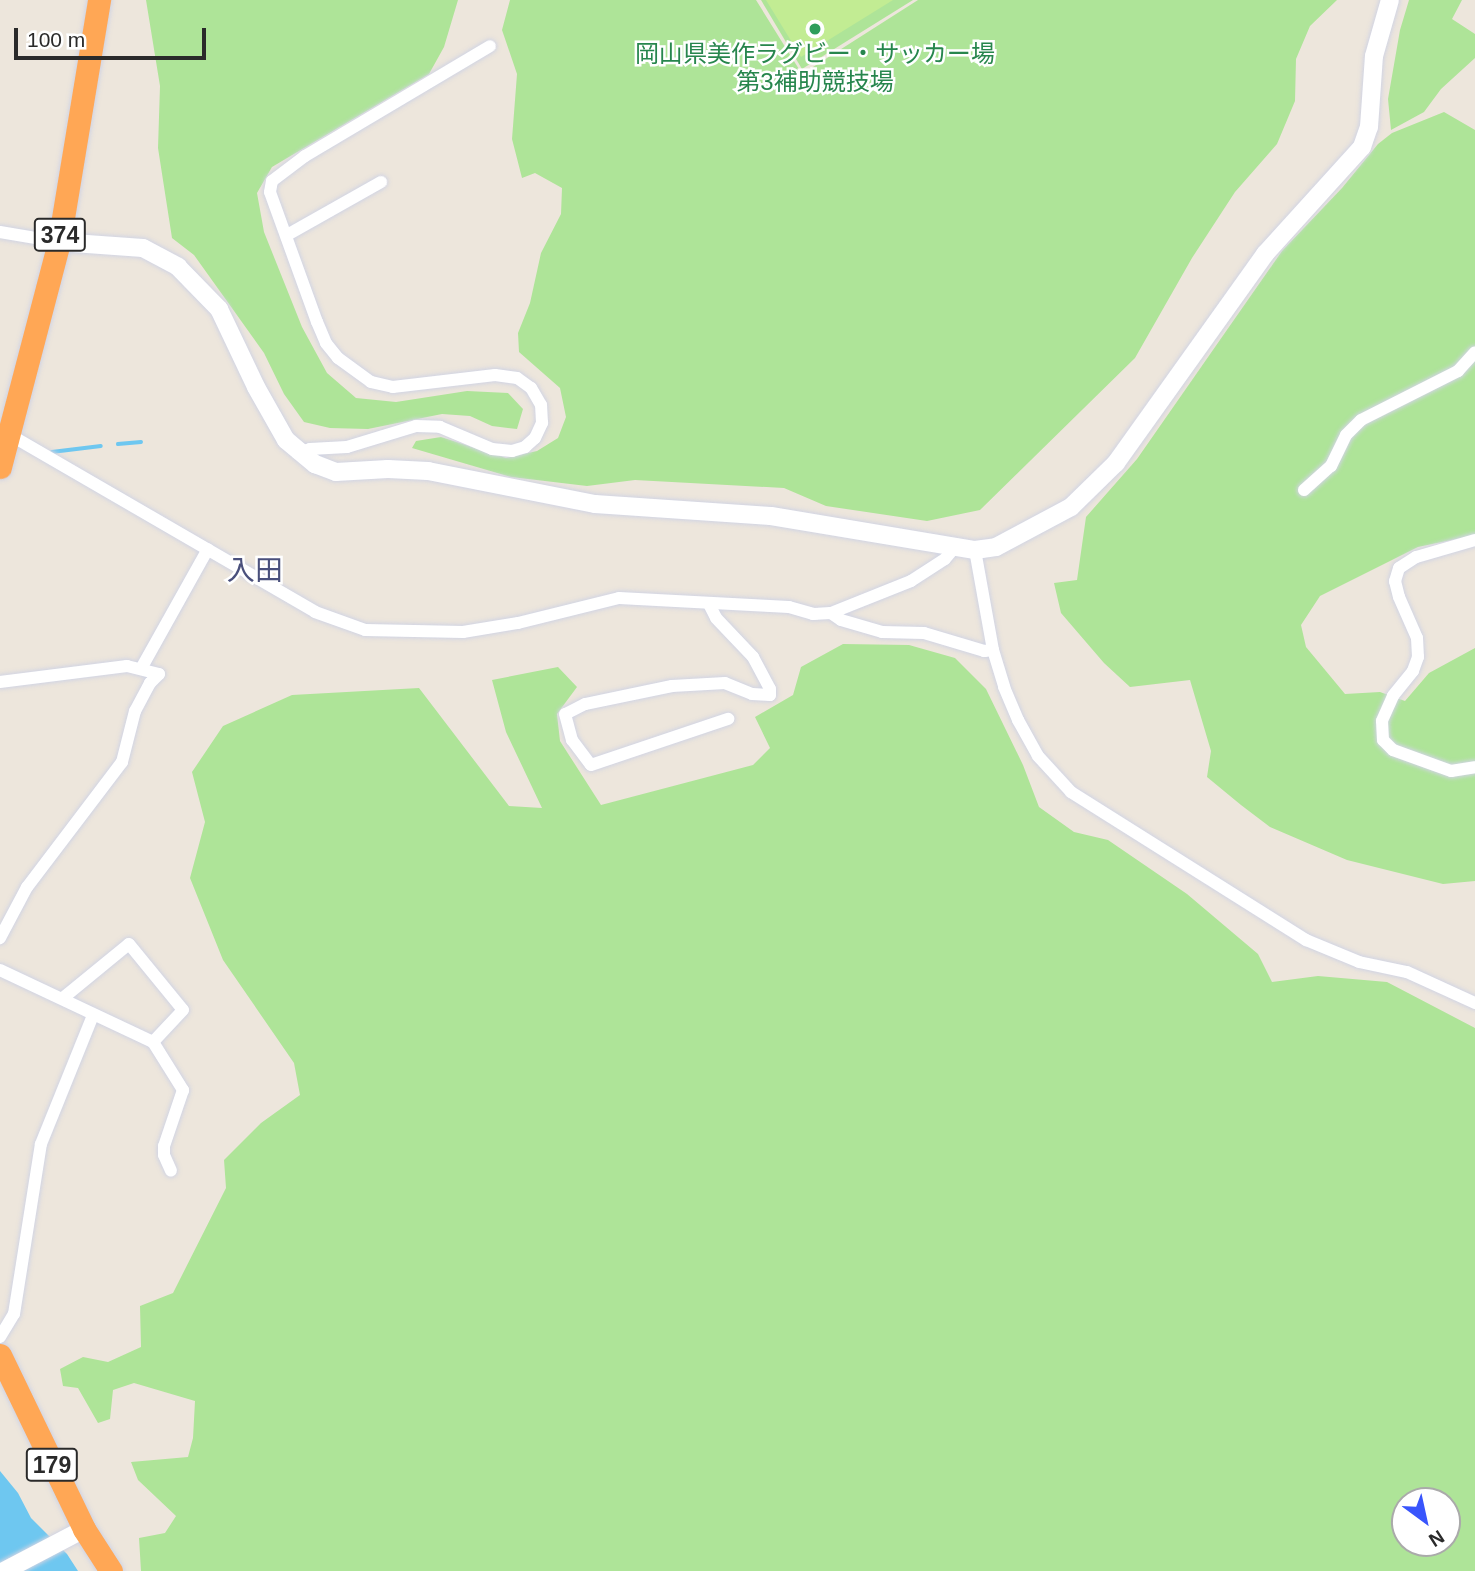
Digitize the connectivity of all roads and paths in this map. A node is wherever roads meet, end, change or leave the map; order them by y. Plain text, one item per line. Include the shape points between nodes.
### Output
1 (99, 0) edge
2 (1390, 0) edge
3 (490, 46) dead end
4 (381, 182) dead end
5 (0, 232) edge
6 (287, 235) junction
7 (59, 242) junction
8 (1475, 352) edge
9 (4, 431) edge
10 (298, 453) junction
11 (0, 467) edge
12 (1304, 490) dead end
13 (1475, 540) edge
14 (955, 547) junction
15 (208, 549) junction
16 (975, 550) junction
17 (710, 606) junction
18 (831, 613) junction
19 (993, 650) junction
20 (142, 667) junction
21 (0, 682) edge
22 (728, 719) dead end
23 (1475, 767) edge
24 (0, 938) edge
25 (0, 970) edge
26 (63, 998) junction
27 (1475, 1003) edge
28 (93, 1015) junction
29 (153, 1042) junction
30 (171, 1171) dead end
31 (0, 1337) edge
32 (0, 1355) edge
33 (84, 1529) junction
34 (4, 1571) edge
35 (111, 1571) edge

1 - 7 highway, 374
2 - 16 street via 1374,56 1369,127 1362,147 1265,254 1116,464 1070,508 1044,524 996,547
3 - 6 street via 305,156 272,181 270,192
4 - 6 street
5 - 7 street
6 - 10 street via 326,343 355,374 393,387 495,375 517,377 541,405 542,424 535,438 512,451 492,449 440,426 416,426 347,447
7 - 9 highway, 374
7 - 10 street via 143,247 178,267 219,309 256,387
8 - 12 street via 1458,371 1362,420 1346,435 1331,466
9 - 11 highway, 374
9 - 15 street
10 - 14 street via 336,472 428,471 595,504 806,520
13 - 23 street via 1416,557 1399,568 1395,581 1417,638 1418,657 1382,721 1383,740 1393,750 1451,771
14 - 16 street
14 - 18 street via 946,559 911,581
15 - 17 street via 315,612 365,630 463,632 619,598
15 - 20 street
16 - 19 street
17 - 18 street via 789,607 813,614
17 - 22 street via 753,657 770,695 752,694 725,683 672,686 585,704 565,714 572,740 591,765
18 - 19 street via 883,632 924,633
19 - 27 street via 1018,720 1038,756 1071,792 1306,940 1359,962 1407,972
20 - 21 street
20 - 24 street via 159,674 135,711 122,762 27,887
25 - 26 street
26 - 28 street
26 - 29 street via 129,944 183,1010
28 - 29 street
28 - 31 street via 41,1144 14,1314
29 - 30 street via 183,1090 164,1146
32 - 33 highway, 179
33 - 34 street
33 - 35 highway, 179

